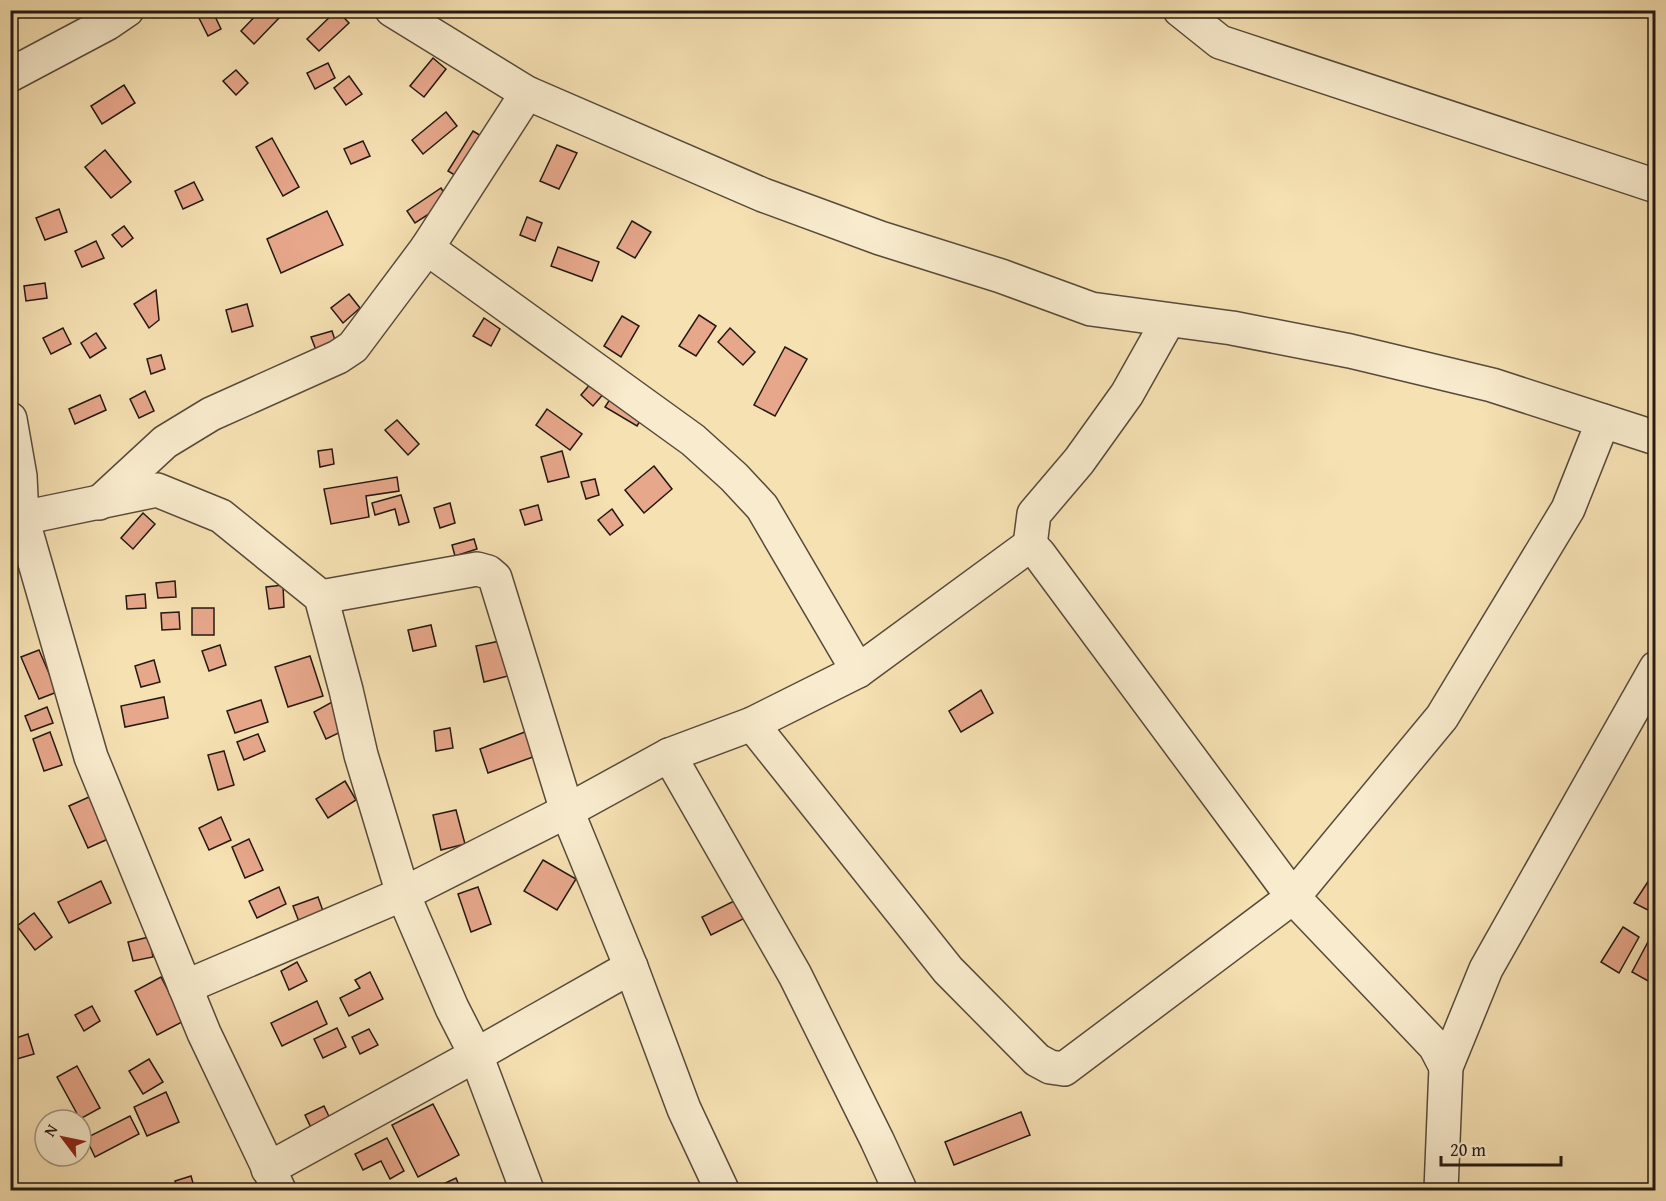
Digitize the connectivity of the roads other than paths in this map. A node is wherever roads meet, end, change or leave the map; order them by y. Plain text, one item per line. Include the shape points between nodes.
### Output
1 (128, 10) edge
2 (392, 10) edge
3 (1180, 10) edge
4 (10, 75) edge
5 (527, 93) junction
6 (1656, 186) edge
7 (427, 248) junction
8 (1167, 321) junction
9 (10, 419) edge
10 (1603, 421) junction
11 (1656, 438) edge
12 (98, 503) junction
13 (16, 514) edge
14 (1030, 544) junction
15 (321, 597) junction
16 (1656, 668) edge
17 (858, 671) junction
18 (752, 724) junction
19 (669, 755) junction
20 (567, 811) junction
21 (403, 894) junction
22 (1293, 897) junction
23 (631, 967) junction
24 (185, 987) junction
25 (476, 1055) junction
26 (1446, 1067) junction
27 (273, 1180) edge
28 (527, 1191) edge
29 (722, 1191) edge
30 (900, 1191) edge
31 (1441, 1191) edge

1 - 4 street
2 - 5 street
3 - 6 street via 1220,42
5 - 7 street
5 - 8 street via 764,195 879,238 1091,309
7 - 12 street via 353,347 211,414 165,442
7 - 17 street via 693,440 734,477 762,507
8 - 10 street via 1232,328 1350,351 1492,385
8 - 14 street via 1127,394 1079,461 1034,514
9 - 13 street via 20,476
10 - 11 street
10 - 22 street via 1568,509 1442,717
12 - 13 street
12 - 15 street via 157,490 196,505 220,516
13 - 24 street via 91,757
14 - 17 street
14 - 22 street
15 - 20 street via 477,569 495,578
15 - 21 street via 361,755
16 - 26 street via 1486,969
17 - 18 street
18 - 19 street
18 - 22 street via 948,970 1037,1060 1050,1067 1064,1070
19 - 20 street
19 - 30 street via 795,975
20 - 21 street
20 - 23 street
21 - 24 street
21 - 25 street
22 - 26 street via 1435,1046
23 - 25 street
23 - 29 street via 684,1109
24 - 27 street
25 - 27 street
25 - 28 street
26 - 31 street

